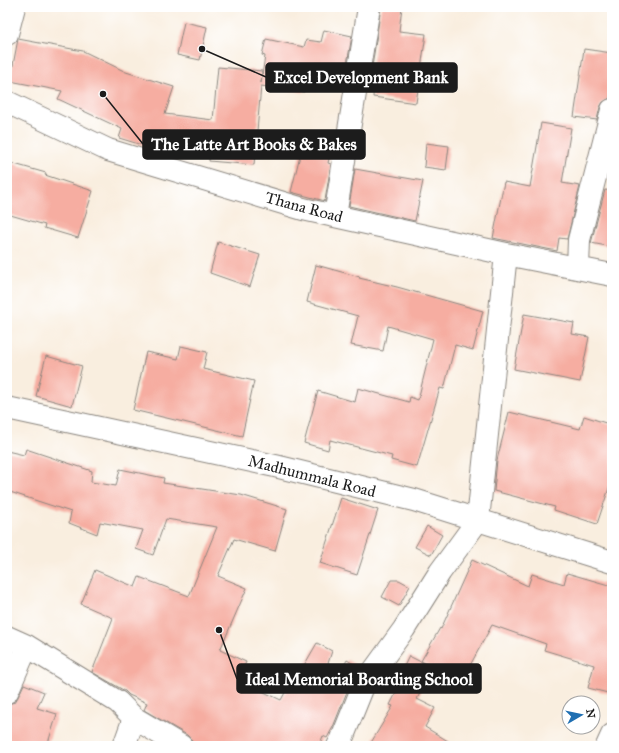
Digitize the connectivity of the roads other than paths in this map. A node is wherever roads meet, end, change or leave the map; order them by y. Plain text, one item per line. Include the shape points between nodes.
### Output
1 (14, 7) edge
2 (368, 7) edge
3 (7, 34) edge
4 (7, 102) edge
5 (612, 110) edge
6 (335, 216) junction
7 (506, 254) junction
8 (578, 268) junction
9 (612, 275) edge
10 (7, 408) edge
11 (478, 520) junction
12 (612, 562) edge
13 (7, 637) edge
14 (27, 646) junction
15 (7, 692) edge
16 (134, 718) junction
17 (612, 735) edge
18 (124, 746) edge
19 (181, 746) edge
20 (338, 746) edge
21 (607, 746) edge

1 - 3 street
2 - 6 street
4 - 6 street, Thana Road via 108,150 303,209
5 - 8 street via 579,240
6 - 7 street, Thana Road
7 - 8 street, Thana Road
7 - 11 street
8 - 9 street, Thana Road
10 - 11 street, Madhummala Road via 275,466 414,500
11 - 12 street, Madhummala Road
11 - 20 street via 364,684
13 - 14 street
14 - 15 street
14 - 16 street via 118,702
16 - 18 street
16 - 19 street
17 - 21 street

